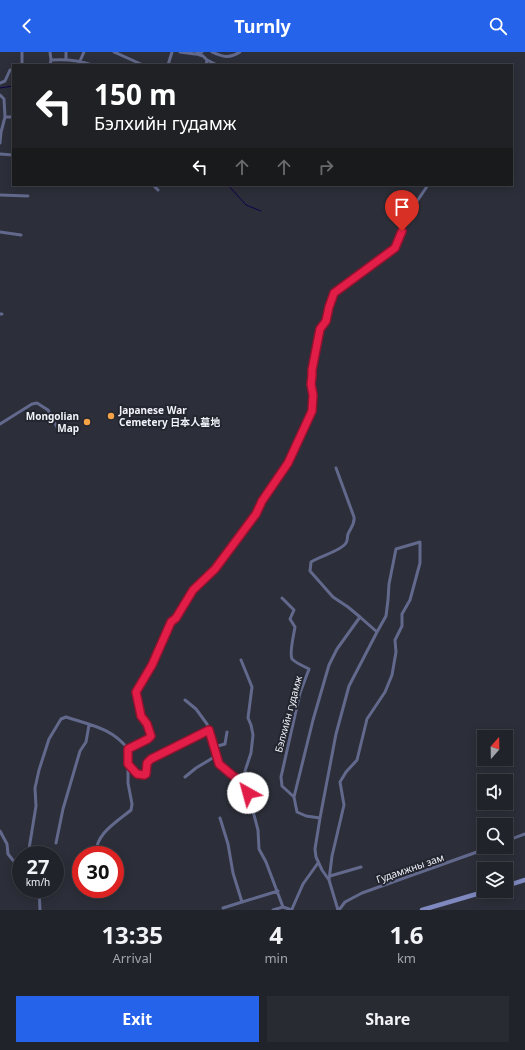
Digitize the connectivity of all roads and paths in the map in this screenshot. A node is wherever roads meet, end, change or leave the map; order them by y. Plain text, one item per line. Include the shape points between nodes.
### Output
1 (22, 52) edge
2 (50, 52) edge
3 (66, 52) edge
4 (84, 52) edge
5 (114, 52) edge
6 (172, 52) edge
7 (180, 52) edge
8 (202, 52) edge
9 (212, 52) edge
10 (240, 52) edge
11 (195, 54) junction
12 (51, 60) junction
13 (66, 60) junction
14 (207, 60) junction
15 (80, 61) junction
16 (22, 64) edge
17 (50, 64) edge
18 (89, 64) edge
19 (141, 64) edge
20 (168, 64) edge
21 (206, 64) edge
22 (215, 64) edge
23 (12, 70) edge
24 (0, 83) edge
25 (0, 95) edge
26 (5, 117) junction
27 (12, 117) edge
28 (0, 143) edge
29 (0, 154) edge
30 (12, 155) edge
31 (154, 186) edge
32 (427, 186) edge
33 (158, 190) dead end
34 (0, 195) edge
35 (28, 196) dead end
36 (0, 232) edge
37 (21, 235) dead end
38 (0, 424) edge
39 (57, 427) dead end
40 (336, 468) dead end
41 (282, 598) dead end
42 (360, 617) junction
43 (377, 632) junction
44 (241, 660) dead end
45 (185, 700) dead end
46 (89, 725) junction
47 (209, 730) junction
48 (227, 732) dead end
49 (214, 746) junction
50 (128, 749) junction
51 (216, 756) junction
52 (128, 764) junction
53 (185, 777) dead end
54 (246, 785) junction
55 (294, 797) junction
56 (220, 818) dead end
57 (320, 818) junction
58 (0, 831) edge
59 (525, 834) edge
60 (513, 838) edge
61 (56, 843) dead end
62 (29, 846) edge
63 (96, 846) edge
64 (477, 852) edge
65 (12, 859) edge
66 (318, 863) junction
67 (361, 867) dead end
68 (330, 876) junction
69 (329, 880) junction
70 (525, 880) edge
71 (513, 884) edge
72 (278, 891) junction
73 (477, 894) edge
74 (39, 898) edge
75 (242, 902) junction
76 (283, 907) junction
77 (223, 908) dead end
78 (40, 910) edge
79 (273, 910) edge
80 (292, 910) edge
81 (339, 910) edge
82 (422, 910) edge

1 - 16 street
2 - 12 street
3 - 13 street
4 - 15 street
5 - 19 street
6 - 20 street
7 - 11 street
8 - 11 street
9 - 10 street via 227,57
11 - 14 street
12 - 13 street
12 - 17 street
13 - 15 street
14 - 21 street
14 - 22 street
15 - 18 street
23 - 24 street via 5,81
25 - 26 street via 4,99
26 - 27 street
26 - 28 street
29 - 30 street
31 - 33 street
32 - 50 street via 409,213 395,248 334,293 326,321 317,339 311,384 312,411 308,422 288,463 256,514 215,569 193,590 171,622 152,665 136,692 141,716 151,736
34 - 35 street
36 - 37 street
38 - 39 street via 37,403 48,410
40 - 42 street via 355,522 346,543 316,558 311,562 310,571 333,597
41 - 55 street, Бэлхийн гудамж via 294,610 290,619 295,627 290,653 296,662 309,669 300,693 281,777 282,786
42 - 43 street
42 - 55 street via 337,648 329,665
43 - 57 street via 349,686 336,734
43 - 68 street via 386,616 396,549 420,542 420,562 410,600 402,614 402,626 395,640 396,652 392,675 368,719 357,760 340,782 344,805
44 - 54 street via 252,687 248,718 253,735 251,754 245,771
45 - 47 street via 196,709
46 - 50 street via 108,731 121,740
46 - 61 street via 86,742 80,751 63,809
46 - 62 street via 63,717 49,739 35,788 36,806
47 - 49 street
47 - 52 street via 148,761 144,775 137,774
48 - 49 street via 225,744
49 - 51 street
50 - 52 street
51 - 53 street
51 - 54 street via 219,764
52 - 63 street via 131,810 98,840
54 - 72 street via 258,830 259,849
55 - 57 street, Бэлхийн гудамж via 297,812
56 - 75 street
57 - 66 street via 315,849
58 - 65 street
59 - 60 street
64 - 81 street, Гудамжны зам via 362,893 345,902
66 - 69 street
66 - 80 street via 303,884
67 - 68 street
68 - 69 street
69 - 81 street
70 - 71 main road
72 - 75 street
72 - 76 street
73 - 82 main road
74 - 78 street
75 - 77 street
76 - 79 street
76 - 80 street

